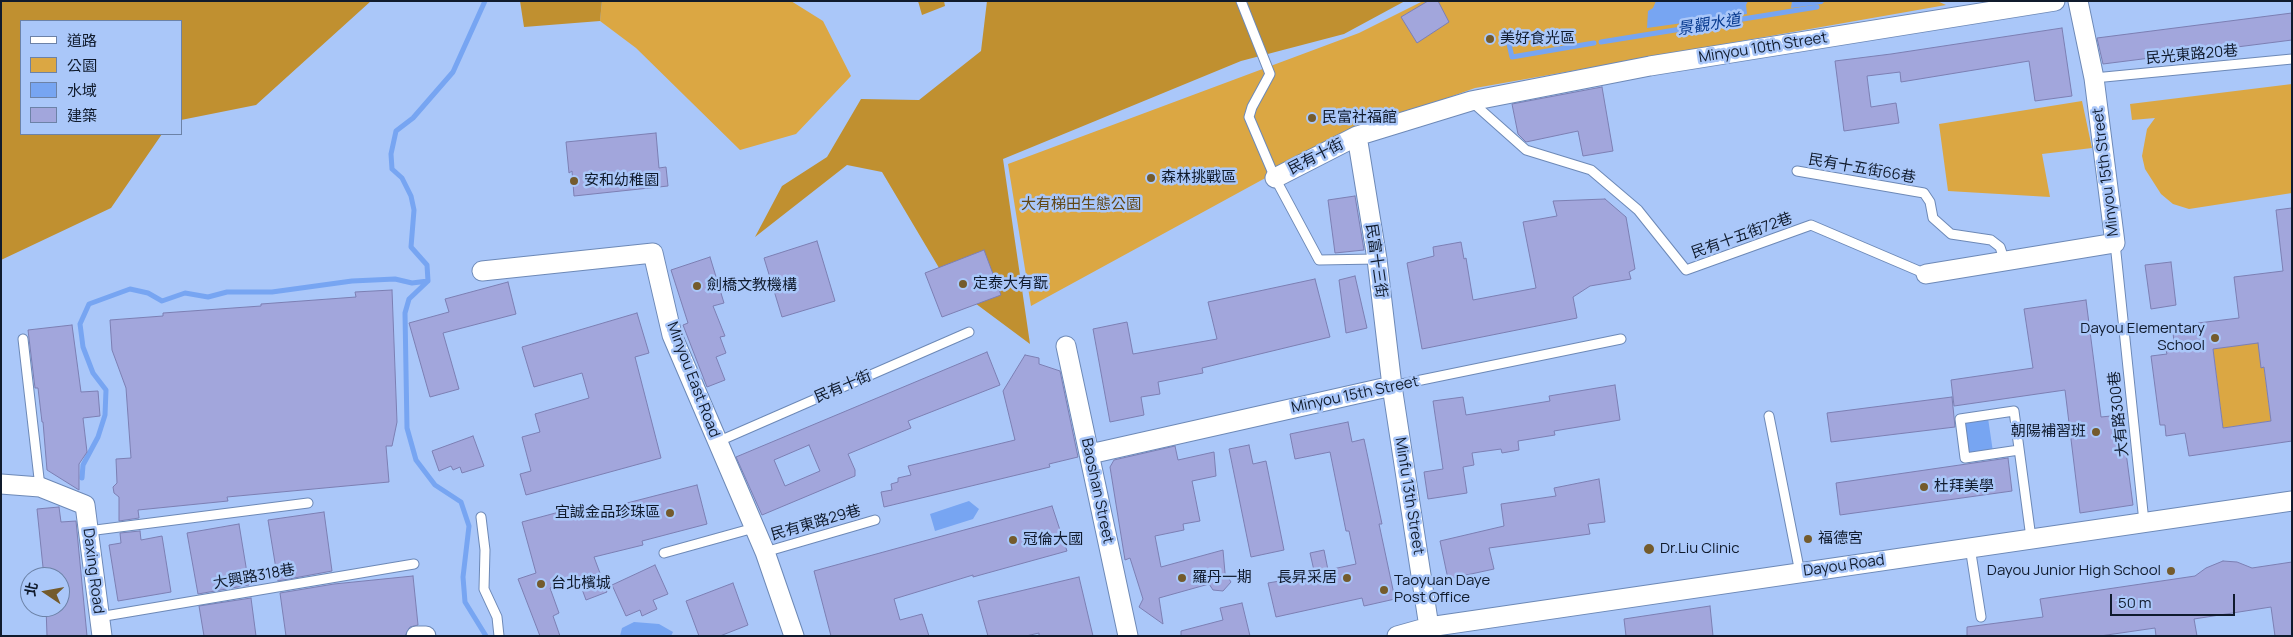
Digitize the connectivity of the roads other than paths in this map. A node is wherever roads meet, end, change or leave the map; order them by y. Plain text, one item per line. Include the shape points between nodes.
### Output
1 (1242, 1) edge
2 (2055, 1) edge
3 (2078, 1) edge
4 (2292, 59) edge
5 (2094, 78) junction
6 (1472, 101) junction
7 (1357, 136) junction
8 (1797, 171) dead end
9 (1275, 178) junction
10 (2115, 243) junction
11 (1377, 259) junction
12 (2005, 262) junction
13 (482, 270) dead end
14 (1926, 274) joint
15 (969, 332) dead end
16 (23, 339) dead end
17 (1621, 339) dead end
18 (1066, 346) dead end
19 (1392, 386) junction
20 (1769, 416) dead end
21 (716, 442) junction
22 (2019, 450) junction
23 (1090, 454) junction
24 (1, 484) edge
25 (40, 488) junction
26 (2292, 501) edge
27 (308, 503) dead end
28 (481, 517) dead end
29 (875, 520) dead end
30 (2144, 522) junction
31 (754, 528) junction
32 (88, 531) junction
33 (2031, 538) junction
34 (1970, 547) junction
35 (765, 552) junction
36 (664, 553) dead end
37 (414, 564) dead end
38 (1800, 573) junction
39 (99, 617) junction
40 (1981, 617) dead end
41 (1430, 632) edge
42 (102, 636) edge
43 (416, 636) edge
44 (426, 636) edge
45 (499, 636) edge
46 (794, 636) edge
47 (1128, 636) edge
48 (1397, 636) edge

1 - 9 lane via 1270,74 1249,117
2 - 6 street, Minyou 10th Street via 1650,66
3 - 5 street, Minyou 15th Street
4 - 5 lane, 民光東路20巷
5 - 10 street, Minyou 15th Street
6 - 7 street, 民有十街
6 - 14 lane, 民有十五街72巷 via 1526,150 1591,170 1638,210 1686,270 1811,225
7 - 9 street, 民有十街
7 - 11 street, 民富十三街
8 - 12 lane, 民有十五街66巷 via 1924,193 1930,202 1933,218 1951,234 1991,240 2000,247
9 - 11 lane via 1319,260
10 - 12 street, Minyou 15th Street
10 - 30 lane, 大有路300巷
11 - 19 street, 民富十三街
12 - 14 street, Minyou 15th Street
13 - 21 street, Minyou East Road via 653,253 672,334
15 - 21 lane, 民有十街
16 - 25 lane
17 - 19 lane, Minyou 15th Street
18 - 23 street, Baoshan Street
19 - 23 street, Minyou 15th Street
19 - 41 street, Minfu 13th Street
20 - 38 lane
21 - 31 street, Minyou East Road
22 - 22 lane via 2014,411 1960,419 1965,458
22 - 33 lane
23 - 47 street, Baoshan Street
24 - 25 street
25 - 32 street, Daxing Road via 85,505
26 - 30 street, Dayou Road
27 - 32 lane
28 - 45 lane via 485,550 484,589 497,617
29 - 35 lane, 民有東路29巷
30 - 33 street, Dayou Road
31 - 35 street, Minyou East Road
31 - 36 lane
32 - 39 street, Daxing Road
33 - 34 street, Dayou Road
34 - 38 street, Dayou Road
34 - 40 lane
35 - 46 street, Minyou East Road
37 - 39 lane, 大興路318巷
38 - 41 street, Dayou Road
39 - 42 street, Daxing Road
41 - 48 street, Dayou Road
43 - 44 street

